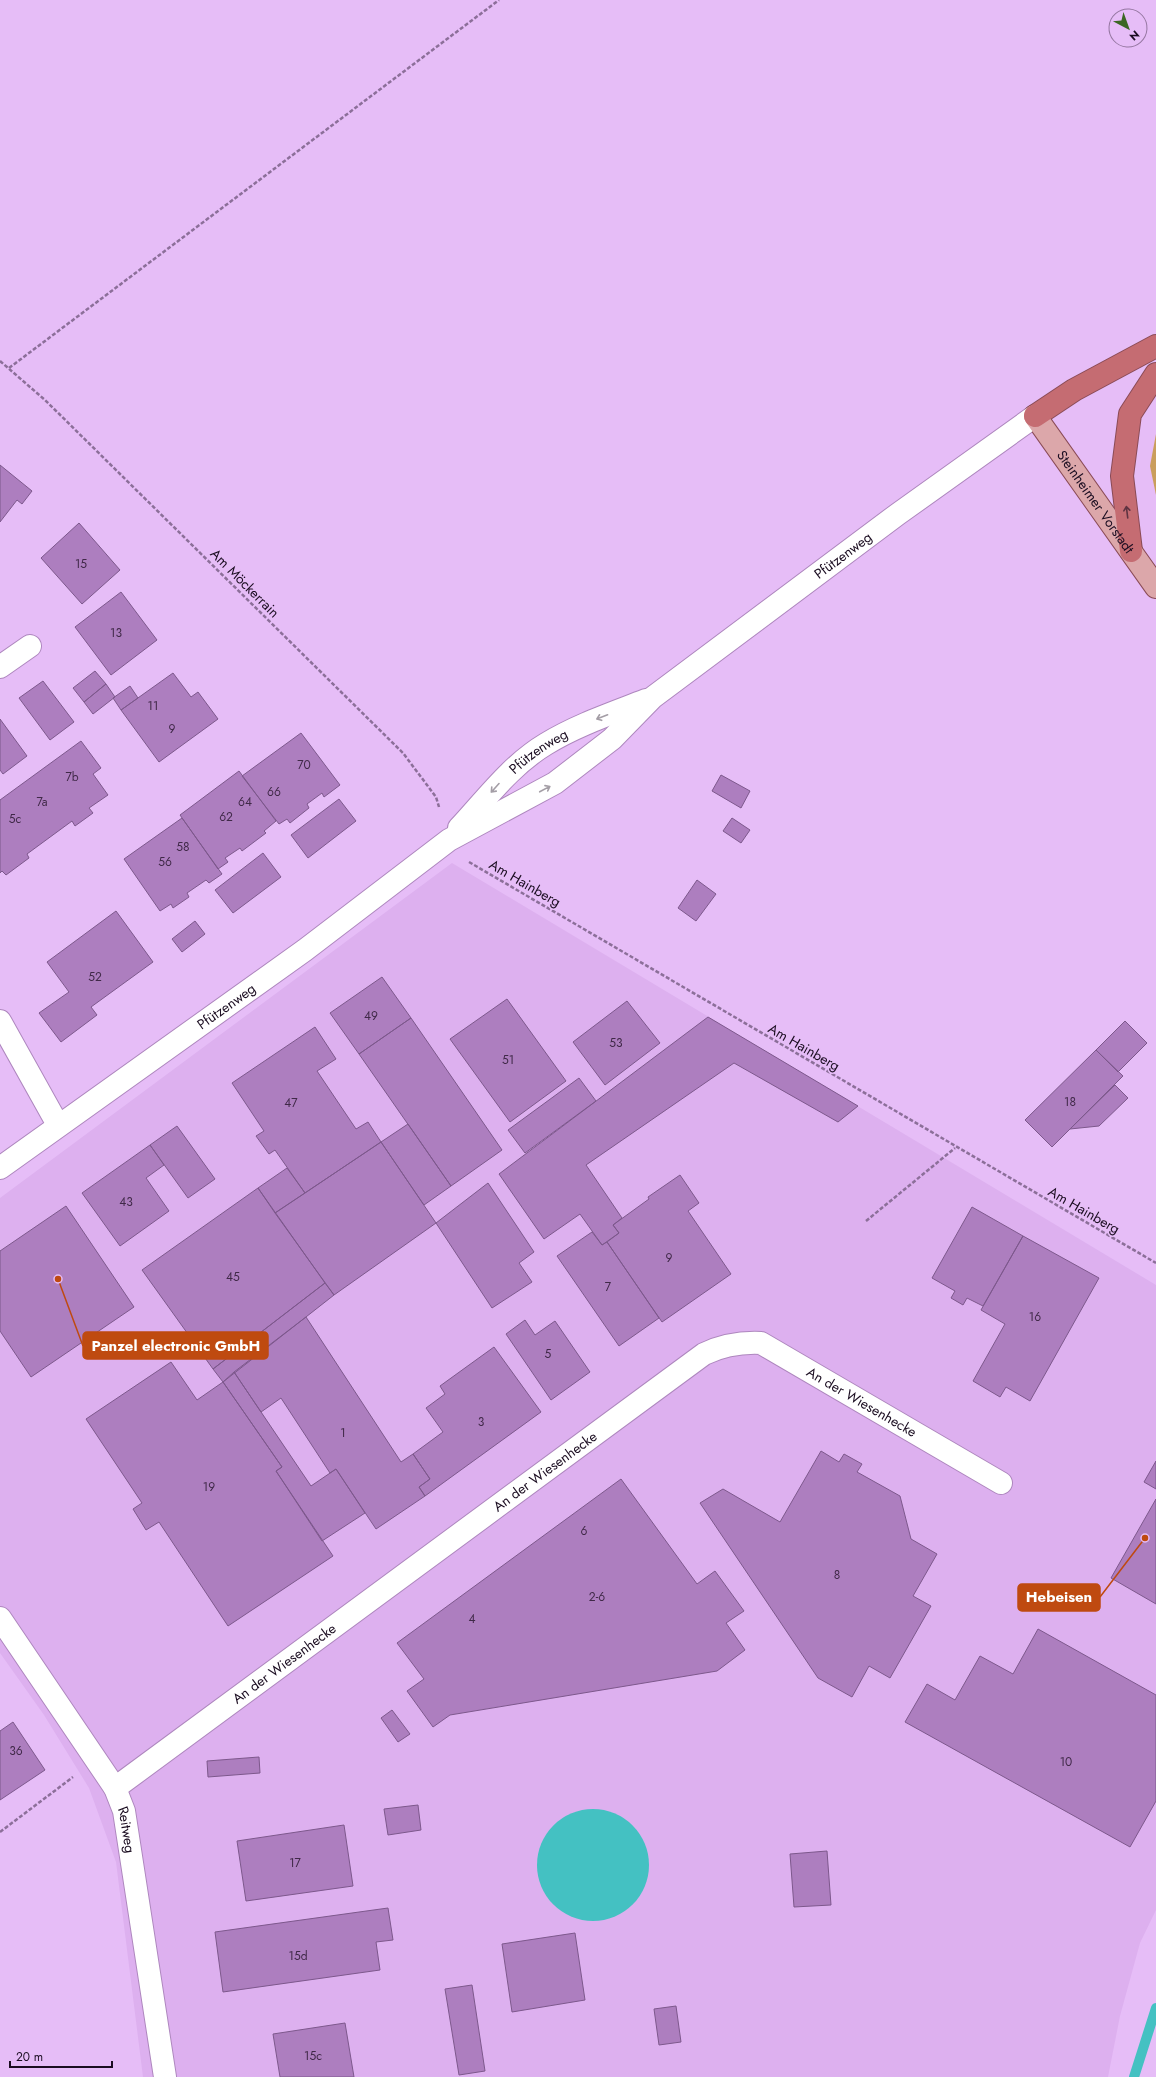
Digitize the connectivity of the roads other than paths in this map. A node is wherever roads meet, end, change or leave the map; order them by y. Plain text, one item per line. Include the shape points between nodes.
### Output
1 (1156, 346) edge
2 (1156, 374) edge
3 (1035, 416) junction
4 (1131, 550) junction
5 (1156, 587) edge
6 (30, 646) dead end
7 (0, 666) edge
8 (652, 698) junction
9 (448, 840) junction
10 (0, 1021) edge
11 (58, 1125) junction
12 (0, 1168) edge
13 (1002, 1483) dead end
14 (0, 1618) edge
15 (115, 1788) junction
16 (165, 2077) edge

1 - 3 highway via 1074,390
4 -> 2 highway via 1122,476 1130,414
3 - 4 main road, Steinheimer Vorstadt
3 - 8 street, Pfützenweg via 898,514
4 - 5 main road, Steinheimer Vorstadt
6 - 7 street
9 -> 8 street, Pfützenweg via 555,784 612,739
8 -> 9 street, Pfützenweg via 590,722 546,744 509,773
9 - 11 street, Pfützenweg via 305,950
10 - 11 street
11 - 12 street, Pfützenweg
13 - 15 street, An der Wiesenhecke via 760,1344 723,1346 704,1354
14 - 15 street, Reitweg
15 - 16 street, Reitweg via 124,1812

